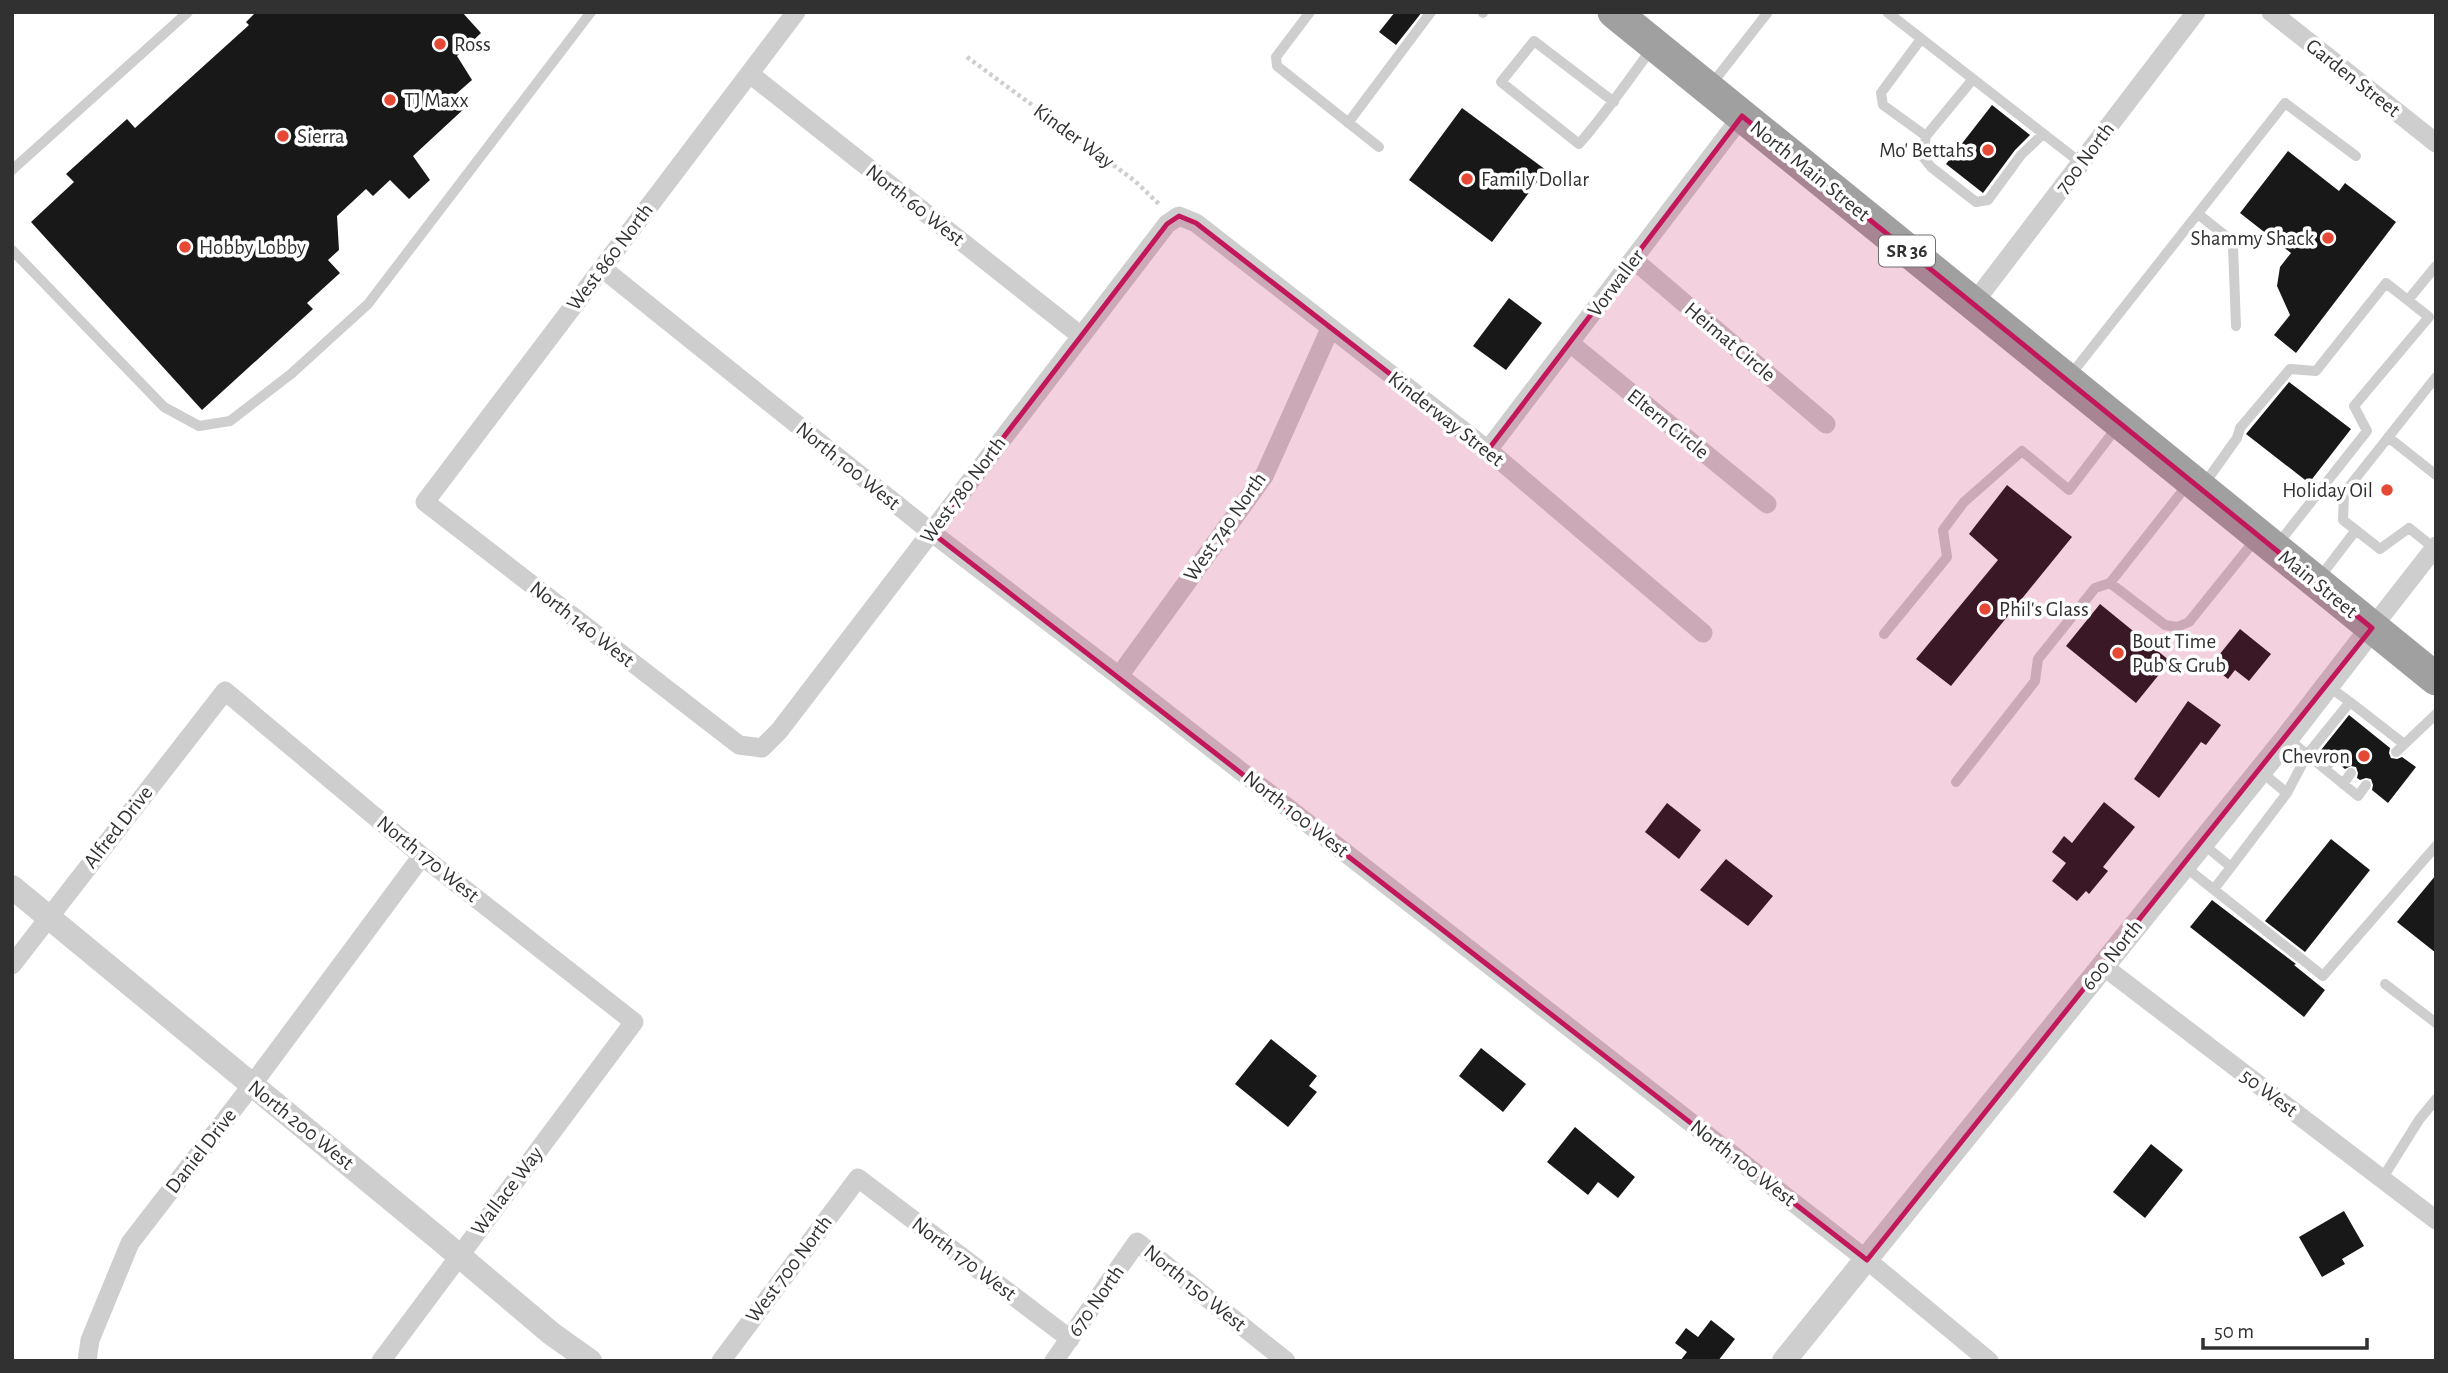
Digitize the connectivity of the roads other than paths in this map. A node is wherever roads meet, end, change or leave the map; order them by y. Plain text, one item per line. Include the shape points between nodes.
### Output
1 (188, 12) edge
2 (592, 12) edge
3 (796, 12) edge
4 (1310, 12) edge
5 (1431, 12) edge
6 (1614, 12) edge
7 (1768, 12) edge
8 (1887, 12) edge
9 (2196, 12) edge
10 (2271, 12) edge
11 (1921, 39) junction
12 (1654, 44) junction
13 (750, 74) junction
14 (1973, 79) junction
15 (1708, 88) junction
16 (1614, 102) junction
17 (1742, 116) junction
18 (1348, 123) junction
19 (2043, 134) junction
20 (1926, 136) junction
21 (2436, 143) edge
22 (1379, 147) dead end
23 (2356, 156) dead end
24 (2081, 163) junction
25 (12, 170) edge
26 (2198, 214) junction
27 (1179, 216) joint
28 (12, 250) edge
29 (1634, 260) junction
30 (2436, 266) edge
31 (602, 268) junction
32 (2408, 300) junction
33 (1973, 304) junction
34 (2236, 326) dead end
35 (1330, 329) junction
36 (1081, 336) junction
37 (1570, 343) junction
38 (2436, 377) edge
39 (2067, 380) junction
40 (1826, 424) dead end
41 (2119, 424) junction
42 (2388, 438) junction
43 (1488, 450) junction
44 (2436, 475) edge
45 (2196, 485) junction
46 (425, 502) joint
47 (1767, 504) dead end
48 (2356, 530) junction
49 (931, 532) junction
50 (2266, 542) junction
51 (2435, 547) edge
52 (2110, 583) junction
53 (2315, 583) junction
54 (2372, 628) junction
55 (1703, 633) dead end
56 (1884, 634) dead end
57 (1119, 676) junction
58 (2436, 679) edge
59 (2328, 686) junction
60 (225, 691) joint
61 (2350, 702) junction
62 (2436, 714) edge
63 (2287, 738) junction
64 (739, 745) joint
65 (2307, 755) junction
66 (2333, 759) dead end
67 (2325, 769) junction
68 (2260, 771) junction
69 (2351, 774) dead end
70 (1956, 782) dead end
71 (2343, 784) junction
72 (2367, 785) dead end
73 (2287, 793) junction
74 (2202, 843) junction
75 (2436, 846) edge
76 (422, 856) junction
77 (2183, 866) junction
78 (2231, 867) junction
79 (12, 887) edge
80 (2214, 889) junction
81 (47, 917) junction
82 (12, 965) edge
83 (2103, 966) junction
84 (2385, 984) dead end
85 (634, 1022) joint
86 (2436, 1024) edge
87 (252, 1085) junction
88 (2436, 1100) edge
89 (858, 1178) joint
90 (2382, 1179) junction
91 (2436, 1220) edge
92 (1137, 1242) joint
93 (459, 1255) junction
94 (1867, 1259) junction
95 (1070, 1339) junction
96 (87, 1361) edge
97 (381, 1361) edge
98 (590, 1361) edge
99 (721, 1361) edge
100 (1054, 1361) edge
101 (1286, 1361) edge
102 (1784, 1361) edge
103 (1989, 1361) edge

1 - 25 lane
2 - 28 lane via 368,304 230,421 199,426 164,407
3 - 13 street, West 860 North
4 - 18 lane via 1276,57 1277,66
5 - 18 lane
6 - 12 highway, North Main Street / SR 36
7 - 15 lane
8 - 11 lane
9 - 24 street, 700 North
10 - 21 street, Garden Street
11 - 14 lane
11 - 20 lane via 1881,93 1883,105
12 - 15 highway, North Main Street / SR 36
12 - 16 lane
13 - 31 street, West 860 North
13 - 36 street, North 60 West
14 - 19 lane
14 - 20 lane
15 - 17 highway, North Main Street / SR 36
16 - 16 lane via 1579,144 1501,82 1534,41
17 - 29 street, Vorwaller
17 - 33 highway, North Main Street / SR 36
18 - 22 lane
19 - 20 lane via 1988,200 1976,202 1923,157
19 - 24 lane
23 - 26 lane via 2285,103
24 - 33 street, 700 North
26 - 34 lane via 2233,246
26 - 39 lane
27 - 35 street, Kinderway Street via 1196,223
27 - 36 street, West 780 North via 1167,224
29 - 37 street, Vorwaller
29 - 40 street, Heimat Circle
30 - 32 lane
31 - 46 street, West 860 North
31 - 49 street, North 100 West
32 - 45 lane via 2386,283 2316,371 2290,369
32 - 50 lane via 2429,317 2354,406 2367,431
33 - 39 highway, North Main Street / SR 36
35 - 43 street, Kinderway Street
35 - 57 street, West 740 North via 1264,476
36 - 49 street, West 780 North
37 - 43 street, Vorwaller
37 - 47 street, Eltern Circle
38 - 42 lane
39 - 41 highway, North Main Street / SR 36
41 - 45 highway, North Main Street / SR 36
41 - 56 lane via 2069,490 2022,452 1964,502 1943,530 1947,557
42 - 44 lane
42 - 48 lane via 2344,493 2343,520
43 - 55 street, Kinderway Street
45 - 50 highway, Main Street / SR 36
45 - 52 lane
46 - 64 street, North 140 West
48 - 51 lane via 2380,550 2409,528
48 - 53 lane
49 - 57 street, North 100 West
49 - 64 street, West 780 North via 779,731 762,748
50 - 52 lane via 2189,622 2177,627 2165,625
50 - 53 highway, Main Street / SR 36
51 - 54 street, 600 North
52 - 70 lane via 2095,589 2038,659 2035,681
53 - 54 highway, Main Street / SR 36
54 - 58 highway, Main Street / SR 36
54 - 59 street, 600 North
57 - 94 street, North 100 West
59 - 61 lane
59 - 63 street, 600 North
60 - 76 street, North 170 West
60 - 81 street, Alfred Drive
61 - 62 lane via 2364,720 2400,748
61 - 65 lane
63 - 65 lane
63 - 68 street, 600 North
65 - 67 lane
65 - 73 lane
66 - 67 lane
67 - 71 lane
68 - 73 lane
68 - 74 street, 600 North
69 - 71 lane
71 - 72 lane via 2358,796
73 - 78 lane
74 - 77 street, 600 North
74 - 78 lane
75 - 80 lane via 2323,976
76 - 85 street, North 170 West
76 - 87 street, Daniel Drive
77 - 80 lane
77 - 83 street, 600 North
78 - 80 lane
79 - 81 street, North 200 West
81 - 82 street, Alfred Drive
81 - 87 street, North 200 West
83 - 90 street, 50 West
83 - 94 street, 600 North
84 - 86 lane
85 - 93 street, Wallace Way
87 - 93 street, North 200 West
87 - 96 street, Daniel Drive via 130,1243 90,1340
88 - 90 lane
89 - 95 street, North 170 West
89 - 99 street, West 700 North
90 - 91 street, 50 West
92 - 95 street, 670 North
92 - 101 street, North 150 West
93 - 97 street, Wallace Way
93 - 98 street, North 200 West via 552,1335
94 - 102 street, 600 North
94 - 103 street, North 100 West
95 - 100 street, 670 North

